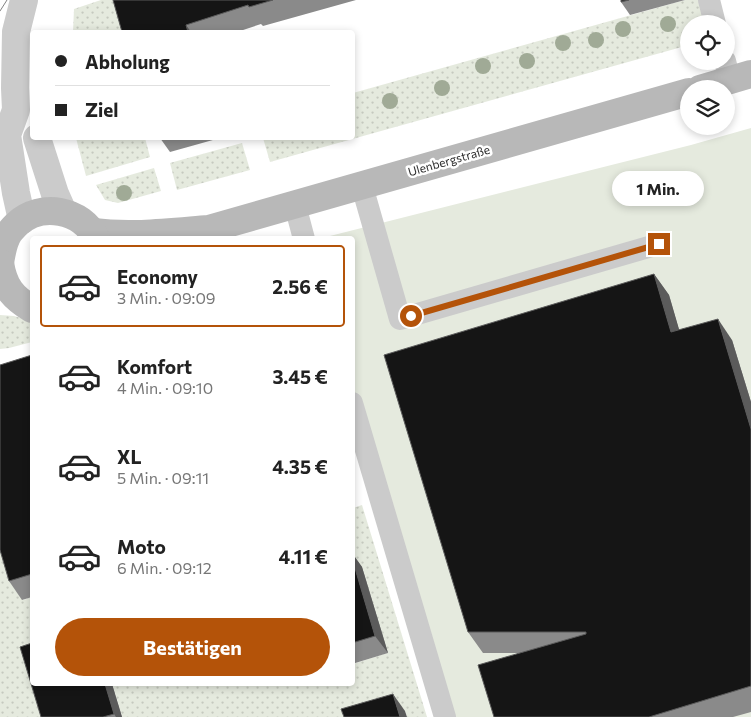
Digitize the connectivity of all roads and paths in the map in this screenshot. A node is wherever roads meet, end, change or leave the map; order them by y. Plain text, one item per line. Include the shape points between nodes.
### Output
1 (24, 0) edge
2 (709, 0) edge
3 (713, 15) edge
4 (8, 23) edge
5 (735, 72) edge
6 (719, 80) edge
7 (680, 95) edge
8 (24, 118) edge
9 (38, 140) edge
10 (362, 186) junction
11 (294, 205) junction
12 (63, 212) junction
13 (22, 220) junction
14 (201, 234) edge
15 (95, 235) edge
16 (303, 236) edge
17 (659, 244) dead end
18 (0, 263) edge
19 (17, 305) edge
20 (355, 414) edge
21 (444, 717) edge

1 - 4 street
2 - 3 lane
4 - 8 street via 15,88
5 - 6 street
7 - 10 street, Ulenbergstraße
8 - 13 street via 7,134
9 - 12 street
10 - 11 street, Ulenbergstraße
10 - 17 lane via 400,319
11 - 14 street, Ulenbergstraße
11 - 16 lane
12 - 13 street via 48,210
12 - 15 street via 80,219
13 - 18 street via 10,231 2,246
14 - 15 street, Ulenbergstraße
18 - 19 street via 3,278
20 - 21 lane

